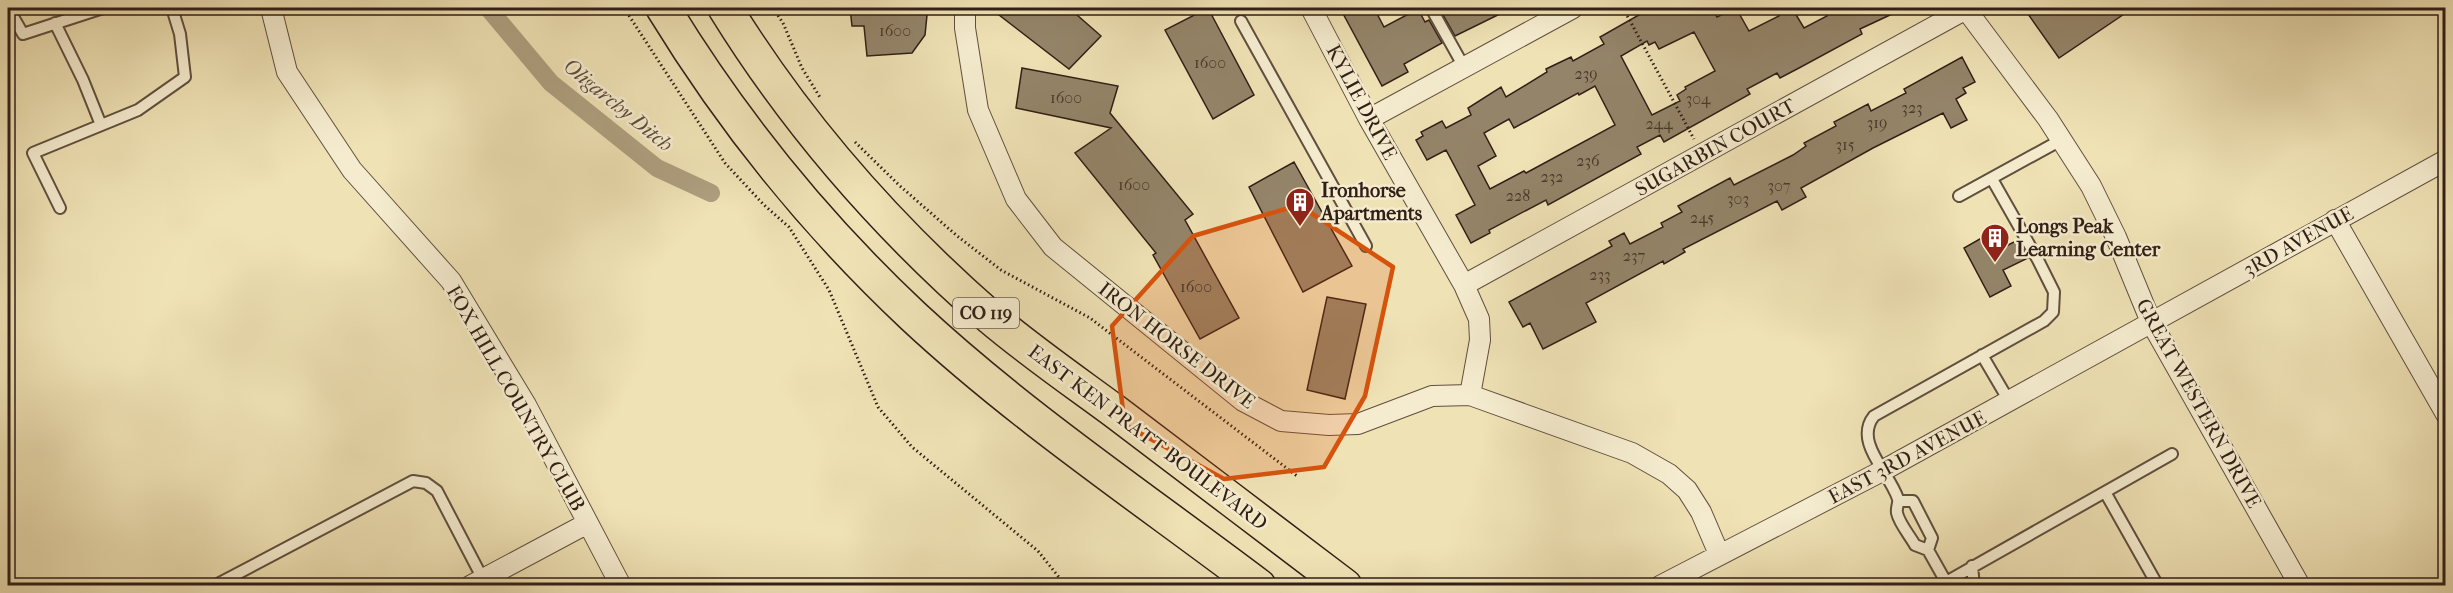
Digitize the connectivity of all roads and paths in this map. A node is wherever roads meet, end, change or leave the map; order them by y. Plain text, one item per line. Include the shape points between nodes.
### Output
1 (8, 8) edge
2 (103, 8) edge
3 (172, 8) edge
4 (271, 8) edge
5 (624, 8) edge
6 (663, 8) edge
7 (725, 8) edge
8 (773, 8) edge
9 (965, 8) edge
10 (1311, 8) edge
11 (1431, 8) edge
12 (1573, 8) edge
13 (1623, 8) edge
14 (1966, 8) edge
15 (1240, 21) dead end
16 (56, 23) junction
17 (1464, 67) junction
18 (822, 101) dead end
19 (1369, 119) junction
20 (101, 126) junction
21 (2061, 140) junction
22 (854, 141) dead end
23 (1702, 154) junction
24 (2445, 160) edge
25 (1992, 179) junction
26 (1959, 196) dead end
27 (60, 207) dead end
28 (2335, 220) junction
29 (1366, 246) dead end
30 (1464, 285) junction
31 (2151, 322) junction
32 (1982, 355) junction
33 (1470, 395) junction
34 (2009, 402) junction
35 (2445, 414) edge
36 (2172, 454) dead end
37 (1882, 471) junction
38 (1297, 476) dead end
39 (2105, 492) junction
40 (1899, 501) junction
41 (588, 523) junction
42 (1928, 550) junction
43 (1719, 554) junction
44 (1972, 566) junction
45 (480, 583) edge
46 (1942, 584) edge
47 (214, 585) edge
48 (621, 585) edge
49 (1066, 585) edge
50 (1259, 585) edge
51 (1345, 585) edge
52 (1660, 585) edge
53 (1974, 585) edge
54 (2158, 585) edge
55 (2300, 585) edge

1 - 16 lane via 23,34
2 - 16 lane
3 - 20 lane via 180,34 185,77 138,110
4 - 41 street, FOX HILL COUNTRY CLUB via 286,72 352,170 451,281 526,405
5 - 49 path via 725,163 789,227 829,290 878,407 912,447 1038,551
6 - 50 highway, CO 119 via 696,63 766,158 835,237 913,316 997,388
7 - 51 highway, EAST KEN PRATT BOULEVARD / CO 119 via 794,107 848,173 913,244 982,309
8 - 18 path
9 - 33 street, IRON HORSE DRIVE via 978,110 1016,198 1053,247 1243,401 1281,421 1358,424 1432,396
10 - 19 street, KYLIE DRIVE
11 - 17 lane
12 - 17 street
13 - 23 path
14 - 21 street, GREAT WESTERN DRIVE
14 - 23 street, SUGARBIN COURT
15 - 29 lane
16 - 20 lane
17 - 19 street
19 - 30 street, KYLIE DRIVE
20 - 27 lane via 33,153
21 - 25 lane
21 - 31 street, GREAT WESTERN DRIVE via 2091,186
22 - 38 path via 900,186 1001,270 1090,318
23 - 30 street, SUGARBIN COURT
24 - 28 street, 3RD AVENUE
25 - 26 lane
25 - 32 lane via 2054,292 2053,312 2044,321
28 - 31 street, 3RD AVENUE
28 - 35 street
30 - 33 street, KYLIE DRIVE via 1479,319 1480,340
31 - 34 street, EAST 3RD AVENUE
31 - 55 street, GREAT WESTERN DRIVE
32 - 34 lane
32 - 37 lane via 1874,416 1866,434
33 - 43 street, IRON HORSE DRIVE via 1632,453 1669,474 1701,512
34 - 37 street, EAST 3RD AVENUE
36 - 39 lane
37 - 40 lane
37 - 43 street, EAST 3RD AVENUE
39 - 44 lane
39 - 54 lane
40 - 42 lane via 1896,512 1915,545
40 - 42 lane via 1913,501 1932,538
41 - 45 street
41 - 48 street, FOX HILL COUNTRY CLUB
42 - 46 lane
43 - 52 street, EAST 3RD AVENUE
44 - 46 lane
44 - 53 lane
45 - 47 lane via 437,491 426,483 413,481

